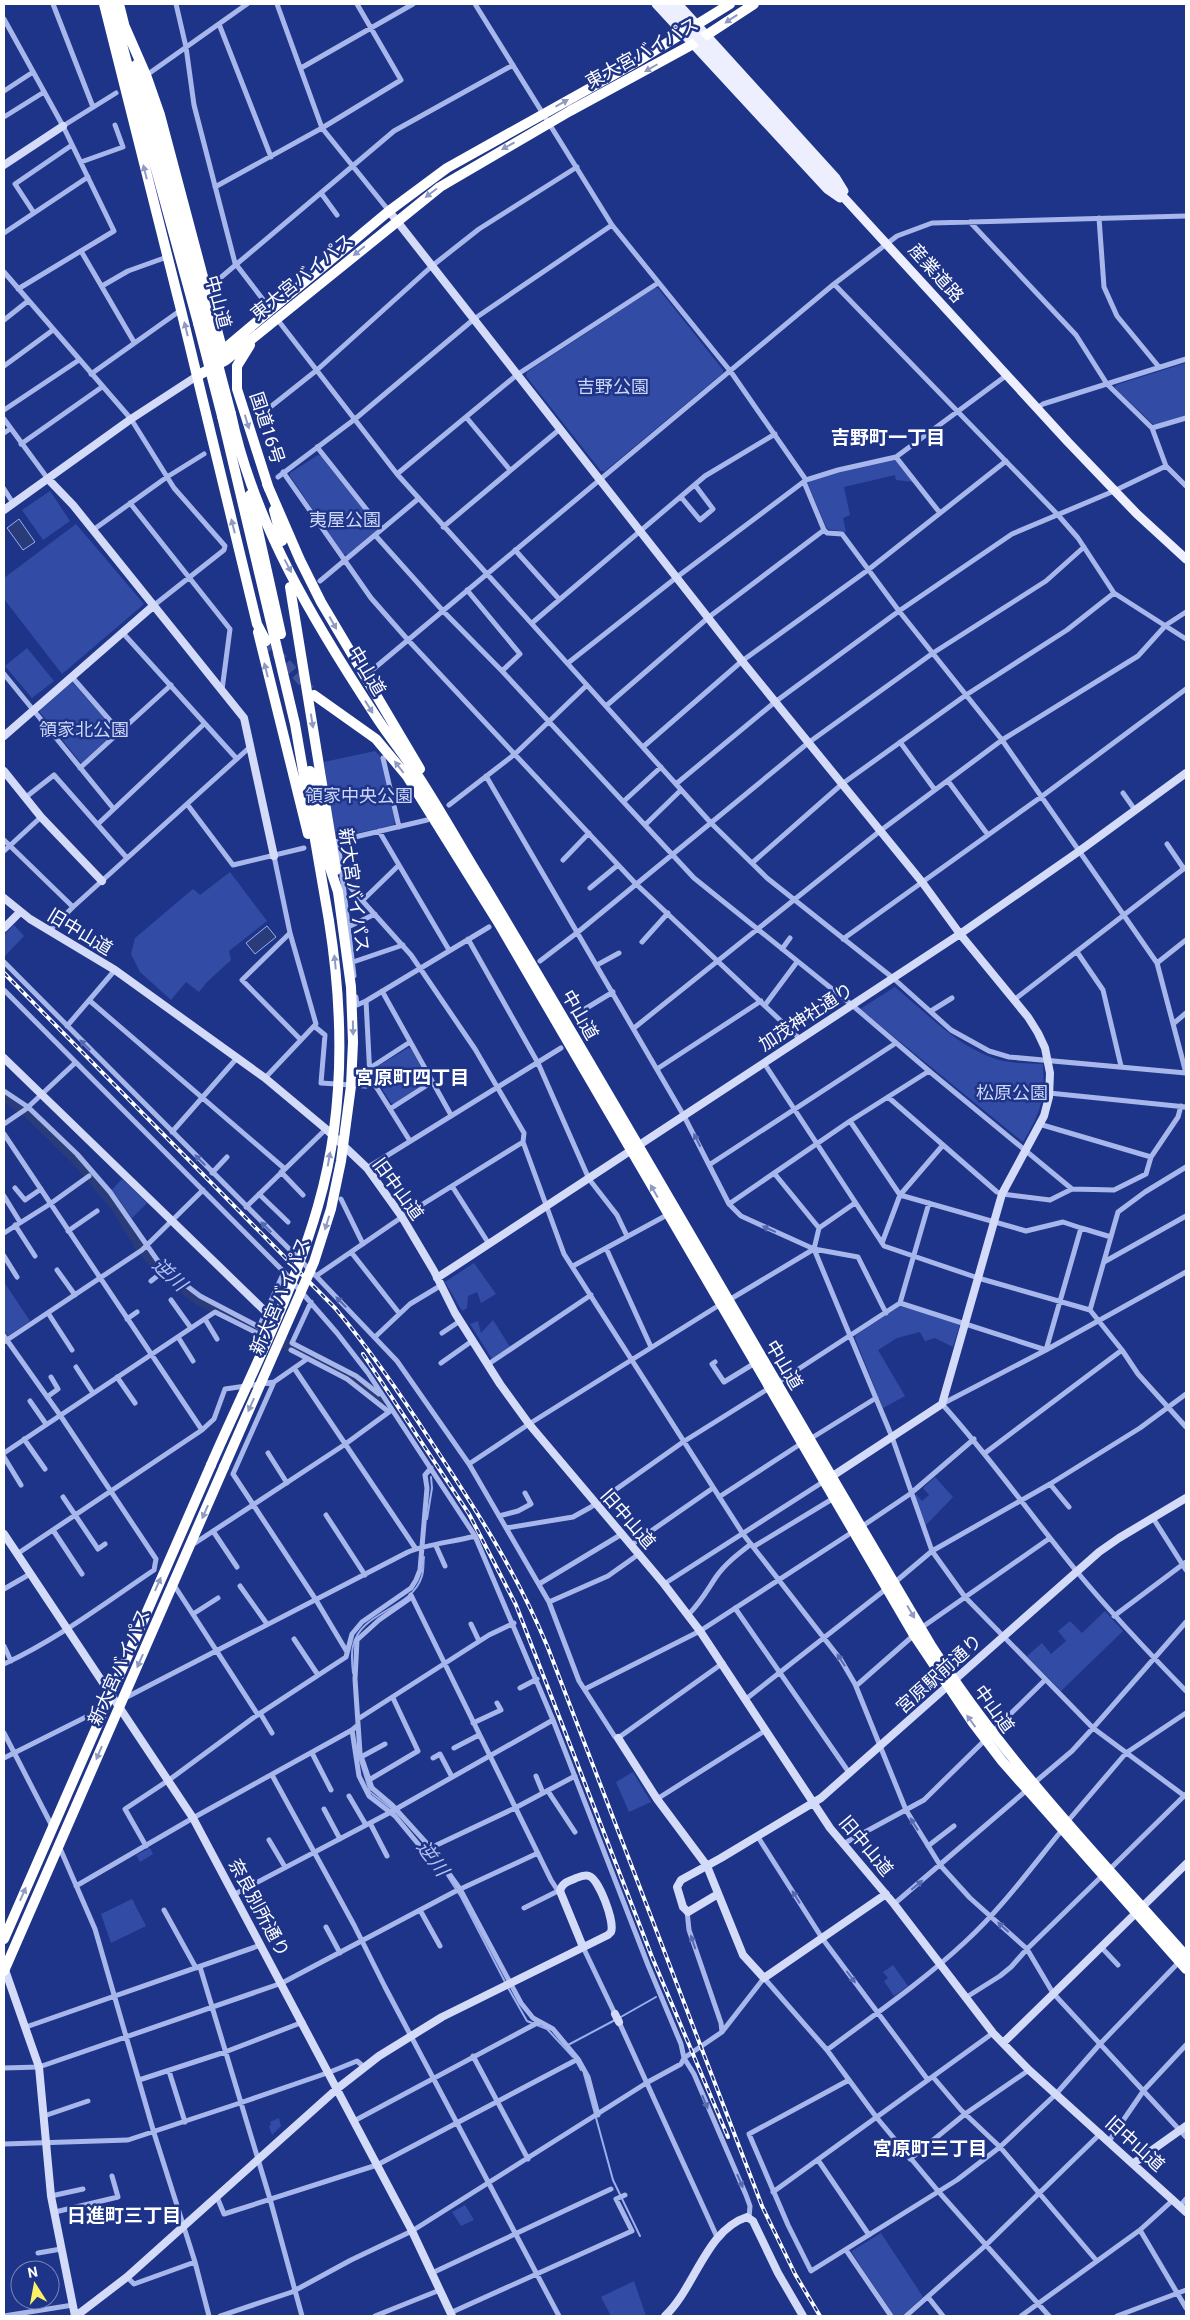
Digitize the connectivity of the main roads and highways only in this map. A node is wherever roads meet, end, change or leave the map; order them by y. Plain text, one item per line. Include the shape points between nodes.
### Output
1 (104, 4) edge
2 (110, 4) edge
3 (119, 4) edge
4 (656, 4) edge
5 (667, 4) edge
6 (678, 4) edge
7 (730, 4) edge
8 (754, 4) edge
9 (697, 25) junction
10 (121, 27) junction
11 (683, 33) junction
12 (707, 35) junction
13 (693, 44) junction
14 (854, 209) junction
15 (274, 314) junction
16 (262, 330) junction
17 (224, 355) junction
18 (197, 376) junction
19 (237, 389) junction
20 (227, 415) junction
21 (237, 440) junction
22 (267, 484) junction
23 (282, 541) dead end
24 (1186, 559) edge
25 (290, 587) dead end
26 (257, 624) junction
27 (266, 641) tunnel mouth
28 (314, 695) tunnel mouth
29 (338, 892) junction
30 (488, 892) junction
31 (329, 921) junction
32 (634, 1149) junction
33 (725, 1302) junction
34 (774, 1386) junction
35 (828, 1479) junction
36 (858, 1529) junction
37 (4, 1939) edge
38 (1185, 1959) edge
39 (4, 1969) edge

18 -> 1 highway
2 - 10 highway
3 - 10 highway, 中山道
4 - 11 main road
5 - 14 main road, 産業道路, bridge
6 - 9 main road
7 - 9 highway, 東大宮バイパス
8 -> 12 highway, 東大宮バイパス
9 - 11 highway, 東大宮バイパス
9 - 12 main road
10 - 17 highway via 146,75 160,115
10 - 20 highway, 中山道, bridge
11 - 13 main road
15 -> 11 highway, 東大宮バイパス via 390,211 447,168
12 - 13 highway, 東大宮バイパス
12 - 14 main road via 836,178
13 - 14 main road via 827,189
13 -> 15 highway, 東大宮バイパス via 453,178
14 - 24 main road, 産業道路 via 1114,491
15 - 16 highway, 東大宮バイパス
15 - 17 highway, 東大宮バイパス
16 - 17 highway, 東大宮バイパス
16 - 19 highway, 国道16号 via 237,366
17 - 18 highway, 東大宮バイパス
18 - 19 highway via 223,378
26 -> 18 highway
19 -> 22 highway, 国道16号
20 - 21 highway, 中山道
20 - 31 highway via 295,724
21 - 29 highway via 328,862
21 -> 30 highway, 中山道 via 275,542 310,608
22 - 23 highway, 国道16号
22 -> 30 highway via 317,594 442,805
25 -> 29 highway, 新大宮バイパス
26 - 27 highway
31 -> 26 highway, 新大宮バイパス
32 -> 28 highway, 中山道 via 407,776 376,740
29 -> 39 highway, 新大宮バイパス, bridge via 351,987 353,1042 349,1104 331,1209 314,1262
30 - 32 highway, 中山道
37 -> 31 highway, 新大宮バイパス, bridge via 302,1254 324,1183 337,1110 341,1044
32 - 33 highway, 中山道
33 -> 32 highway, 中山道 via 667,1214
33 - 34 highway, 中山道
33 - 34 highway, 中山道 via 755,1362
34 - 35 highway, 中山道
35 - 36 highway, 中山道
35 - 36 highway, 中山道 via 834,1497
36 - 38 highway, 中山道 via 951,1684 989,1736 1064,1826

